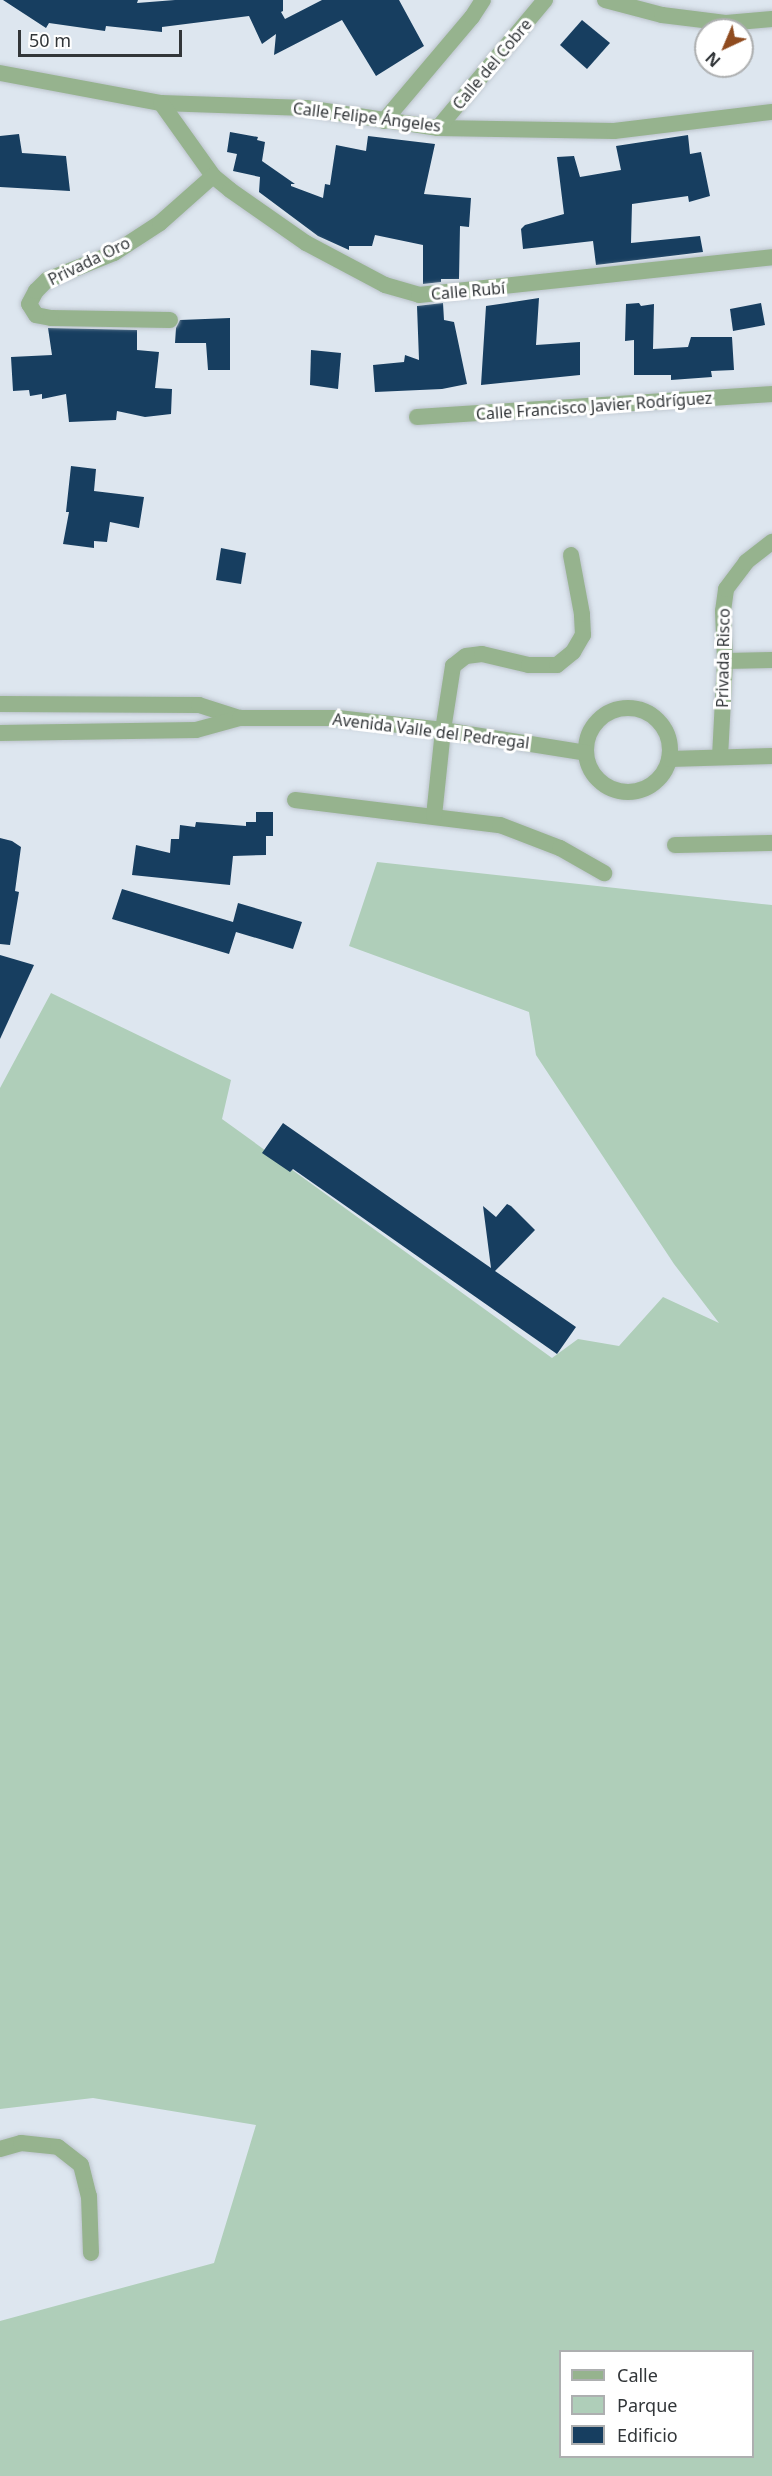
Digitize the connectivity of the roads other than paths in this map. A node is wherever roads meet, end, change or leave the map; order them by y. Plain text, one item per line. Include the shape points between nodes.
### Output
1 (483, 0) edge
2 (545, 0) edge
3 (605, 0) edge
4 (772, 19) edge
5 (0, 73) edge
6 (161, 103) junction
7 (772, 112) edge
8 (384, 121) junction
9 (438, 128) junction
10 (213, 176) junction
11 (772, 257) edge
12 (170, 320) dead end
13 (772, 394) edge
14 (417, 417) dead end
15 (772, 542) edge
16 (571, 555) dead end
17 (772, 660) edge
18 (725, 661) junction
19 (0, 704) edge
20 (93, 704) junction
21 (240, 718) junction
22 (443, 730) junction
23 (94, 732) junction
24 (0, 733) edge
25 (586, 753) junction
26 (772, 756) edge
27 (720, 758) junction
28 (669, 759) junction
29 (295, 800) dead end
30 (434, 816) junction
31 (772, 843) edge
32 (675, 845) dead end
33 (604, 873) dead end
34 (0, 2149) edge
35 (91, 2253) dead end

1 - 8 street
2 - 9 street, Calle del Cobre
3 - 4 street via 663,15 726,23
5 - 6 street, Calle Felipe Ángeles
6 - 8 street, Calle Felipe Ángeles via 306,108
6 - 10 street, Calle Rubí
7 - 9 street, Calle Felipe Ángeles via 614,131
8 - 9 street, Calle Felipe Ángeles
10 - 11 street, Calle Rubí via 306,243 385,285 419,295
10 - 12 street, Privada Oro via 160,223 114,253 46,280 29,304 36,315 51,318
13 - 14 street, Calle Francisco Javier Rodríguez
15 - 18 street, Privada Risco via 746,562 726,589
16 - 22 street via 583,635 573,652 558,665 529,665 482,654 466,656 453,666
17 - 18 street
18 - 27 street, Privada Risco
19 - 20 street, Avenida Valle del Pedregal
20 - 21 street, Avenida Valle del Pedregal via 199,705
20 - 23 street
21 - 22 street, Avenida Valle del Pedregal via 338,718
21 - 23 street, Avenida Valle del Pedregal via 196,730
22 - 25 street, Avenida Valle del Pedregal
22 - 30 street
23 - 24 street, Avenida Valle del Pedregal
25 - 28 street via 598,779 625,792 648,787
25 - 28 street via 586,741 598,720 608,713 631,708 653,717 661,725 670,747
26 - 27 street
27 - 28 street
29 - 30 street
30 - 33 street via 500,825 560,848
31 - 32 street
34 - 35 street via 21,2143 58,2147 81,2165 89,2196

